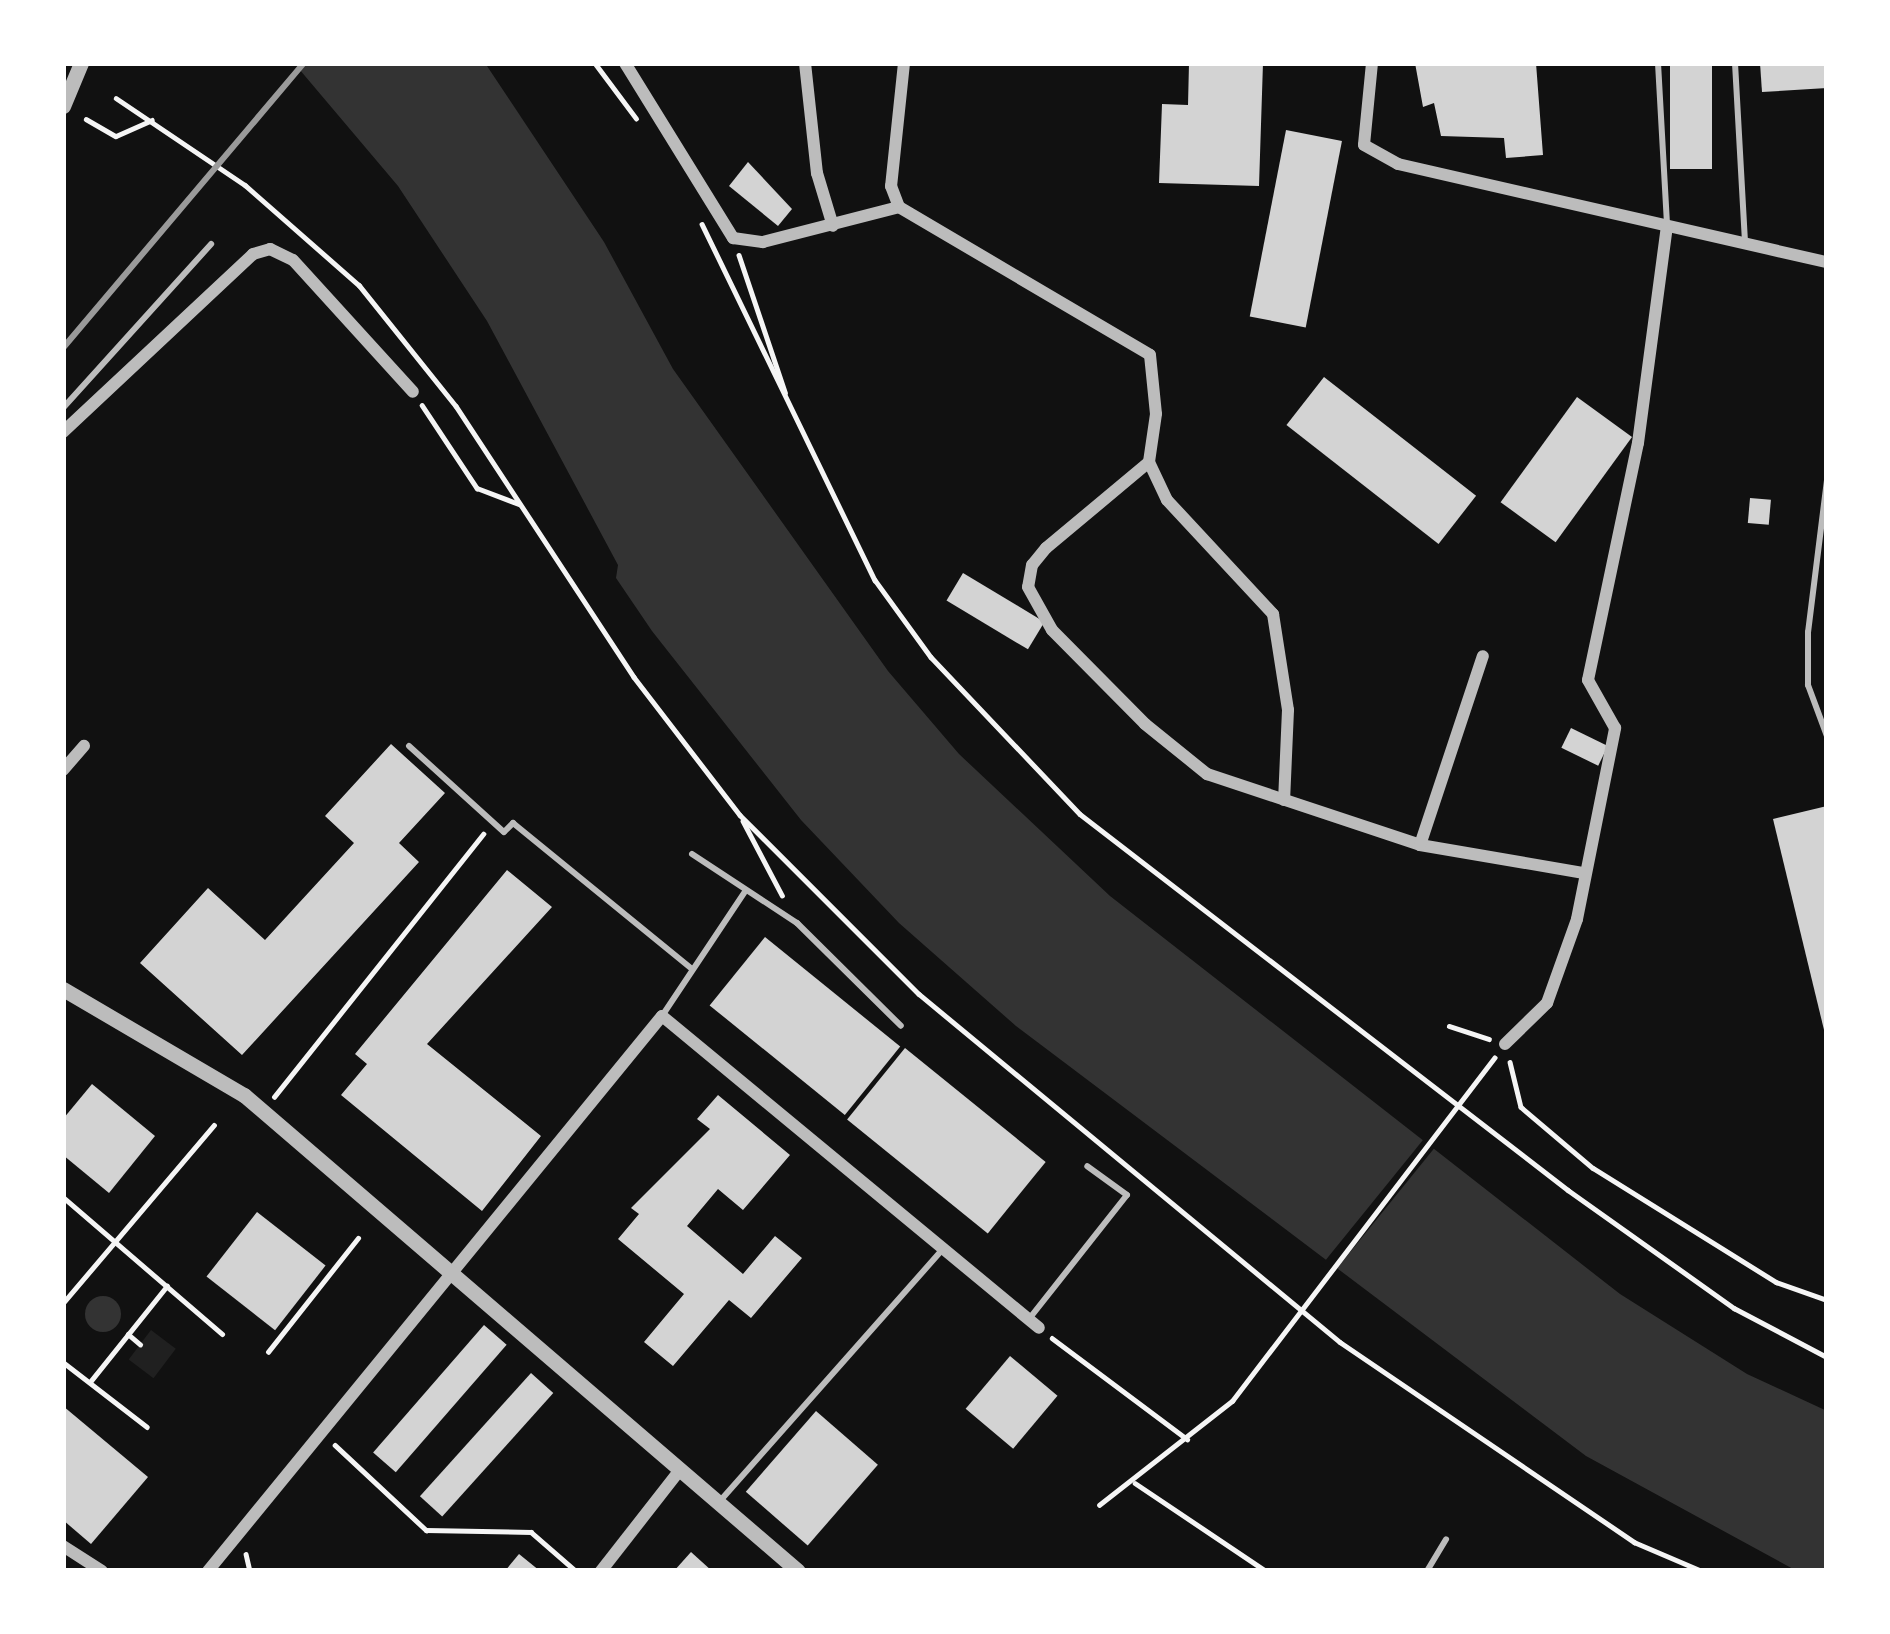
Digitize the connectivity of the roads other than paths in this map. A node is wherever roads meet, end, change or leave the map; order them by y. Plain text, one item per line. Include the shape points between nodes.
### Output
1 (82, 63) edge
2 (625, 63) edge
3 (806, 63) edge
4 (904, 63) edge
5 (1372, 63) edge
6 (1658, 63) edge
7 (1735, 63) edge
8 (63, 105) edge
9 (899, 207) junction
10 (833, 226) junction
11 (1667, 226) junction
12 (211, 244) dead end
13 (1745, 244) junction
14 (1827, 262) edge
15 (413, 392) road end
16 (63, 408) edge
17 (63, 433) edge
18 (1149, 461) junction
19 (1827, 481) edge
20 (1483, 656) dead end
21 (1827, 736) edge
22 (84, 746) dead end
23 (409, 746) dead end
24 (63, 770) edge
25 (1284, 800) junction
26 (1420, 844) junction
27 (692, 854) dead end
28 (1583, 873) junction
29 (746, 890) junction
30 (692, 968) junction
31 (63, 989) edge
32 (662, 1016) junction
33 (902, 1026) dead end
34 (1505, 1044) road end
35 (555, 1119) dead end
36 (569, 1131) junction
37 (1087, 1166) dead end
38 (944, 1248) junction
39 (454, 1273) junction
40 (1034, 1324) joint
41 (679, 1472) junction
42 (717, 1503) junction
43 (1446, 1539) dead end
44 (63, 1546) edge
45 (102, 1571) edge
46 (208, 1571) edge
47 (601, 1571) edge
48 (798, 1571) edge
49 (1427, 1571) edge

1 - 8 street
2 - 10 street via 734,238 763,242
3 - 10 street via 817,172
4 - 9 street via 891,186
5 - 11 street via 1364,145 1398,164
6 - 11 lane
7 - 13 lane
9 - 10 street
9 - 18 street via 1150,355 1156,414
11 - 13 street
11 - 28 street via 1638,443 1588,680 1615,728
12 - 16 lane
13 - 14 street
15 - 17 street via 293,260 270,250 253,254
18 - 25 street via 1166,500 1273,614 1288,710
18 - 25 street via 1046,548 1028,587 1052,629 1144,724 1207,774
19 - 21 lane via 1808,632 1808,685
20 - 26 street
22 - 24 street
23 - 30 lane via 504,832 513,823
25 - 26 street
26 - 28 street
27 - 29 lane
28 - 34 street via 1577,919 1547,1003
29 - 30 lane
29 - 33 lane via 797,923
30 - 32 lane
31 - 39 street via 263,1111
32 - 36 street
32 - 38 street
35 - 36 lane
36 - 39 street
37 - 40 lane via 1127,1195
38 - 40 street
38 - 42 lane
39 - 41 street
39 - 46 street
41 - 42 street
41 - 47 street
42 - 48 street
43 - 49 lane
44 - 45 street

